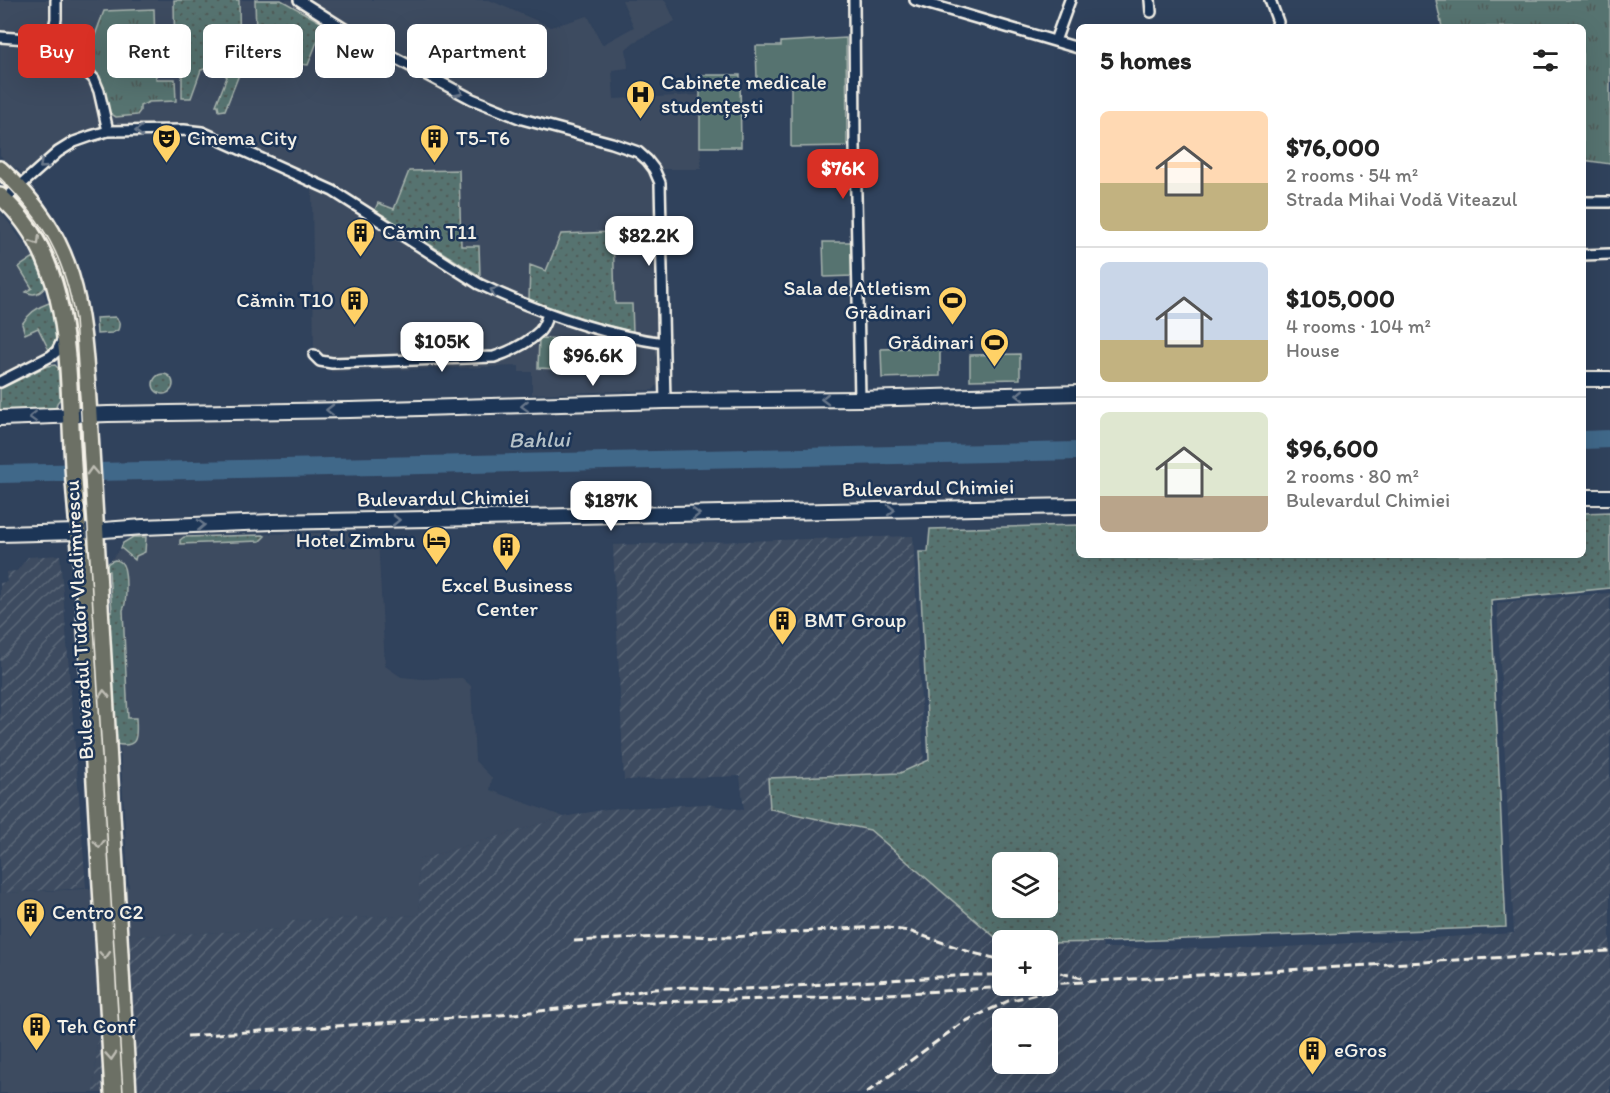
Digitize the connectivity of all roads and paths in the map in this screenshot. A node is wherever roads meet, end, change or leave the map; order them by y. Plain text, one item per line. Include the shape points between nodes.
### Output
1 (56, 0) edge
2 (299, 0) edge
3 (854, 0) edge
4 (915, 0) edge
5 (1071, 0) edge
6 (1149, 0) edge
7 (1270, 0) edge
8 (1151, 12) dead end
9 (55, 24) edge
10 (1277, 24) edge
11 (0, 38) edge
12 (18, 39) edge
13 (1055, 41) junction
14 (1076, 47) edge
15 (93, 78) edge
16 (108, 131) junction
17 (0, 169) edge
18 (19, 187) junction
19 (2, 198) edge
20 (1586, 202) edge
21 (1610, 202) edge
22 (1610, 254) edge
23 (1586, 255) edge
24 (548, 314) junction
25 (65, 334) junction
26 (664, 343) junction
27 (314, 355) dead end
28 (1610, 379) edge
29 (1586, 380) edge
30 (0, 382) edge
31 (1076, 393) edge
32 (860, 399) junction
33 (665, 401) junction
34 (70, 415) junction
35 (89, 415) junction
36 (0, 418) edge
37 (1610, 497) edge
38 (1586, 498) edge
39 (1076, 506) edge
40 (96, 531) junction
41 (78, 532) junction
42 (0, 534) edge
43 (113, 1093) edge
44 (128, 1093) edge

1 - 9 street
2 -> 26 street via 365,42 472,99 522,119 638,152 647,160 660,183
3 - 32 street
4 - 13 street
5 - 13 street
6 - 8 street
7 - 10 street
11 - 12 street
13 - 14 street
15 - 16 street
16 -> 18 street via 74,142 58,152
24 -> 16 street via 479,284 333,191 220,139 184,130
17 - 18 main road, Bulevardul Tudor Vladimirescu
18 - 19 street
18 - 35 main road, Bulevardul Tudor Vladimirescu via 53,232 70,271 80,308
19 -> 25 main road, Bulevardul Tudor Vladimirescu via 16,211 41,248 58,292
20 - 21 street
22 - 23 street
24 - 26 street via 630,339
24 - 27 street via 540,331 509,352 494,357 332,363 320,361
25 - 30 street via 57,351
25 - 34 main road, Bulevardul Tudor Vladimirescu
26 - 33 street
28 - 29 main road
31 -> 32 main road
32 -> 33 main road
33 -> 35 main road
34 - 35 main road
34 -> 36 main road
34 - 41 main road, Bulevardul Tudor Vladimirescu
40 -> 35 main road, Bulevardul Tudor Vladimirescu
37 - 38 main road
40 -> 39 main road, Bulevardul Chimiei via 272,522
40 - 41 main road, Bulevardul Chimiei
44 -> 40 main road, Bulevardul Tudor Vladimirescu
41 - 42 main road, Bulevardul Chimiei
41 -> 43 main road, Bulevardul Tudor Vladimirescu

